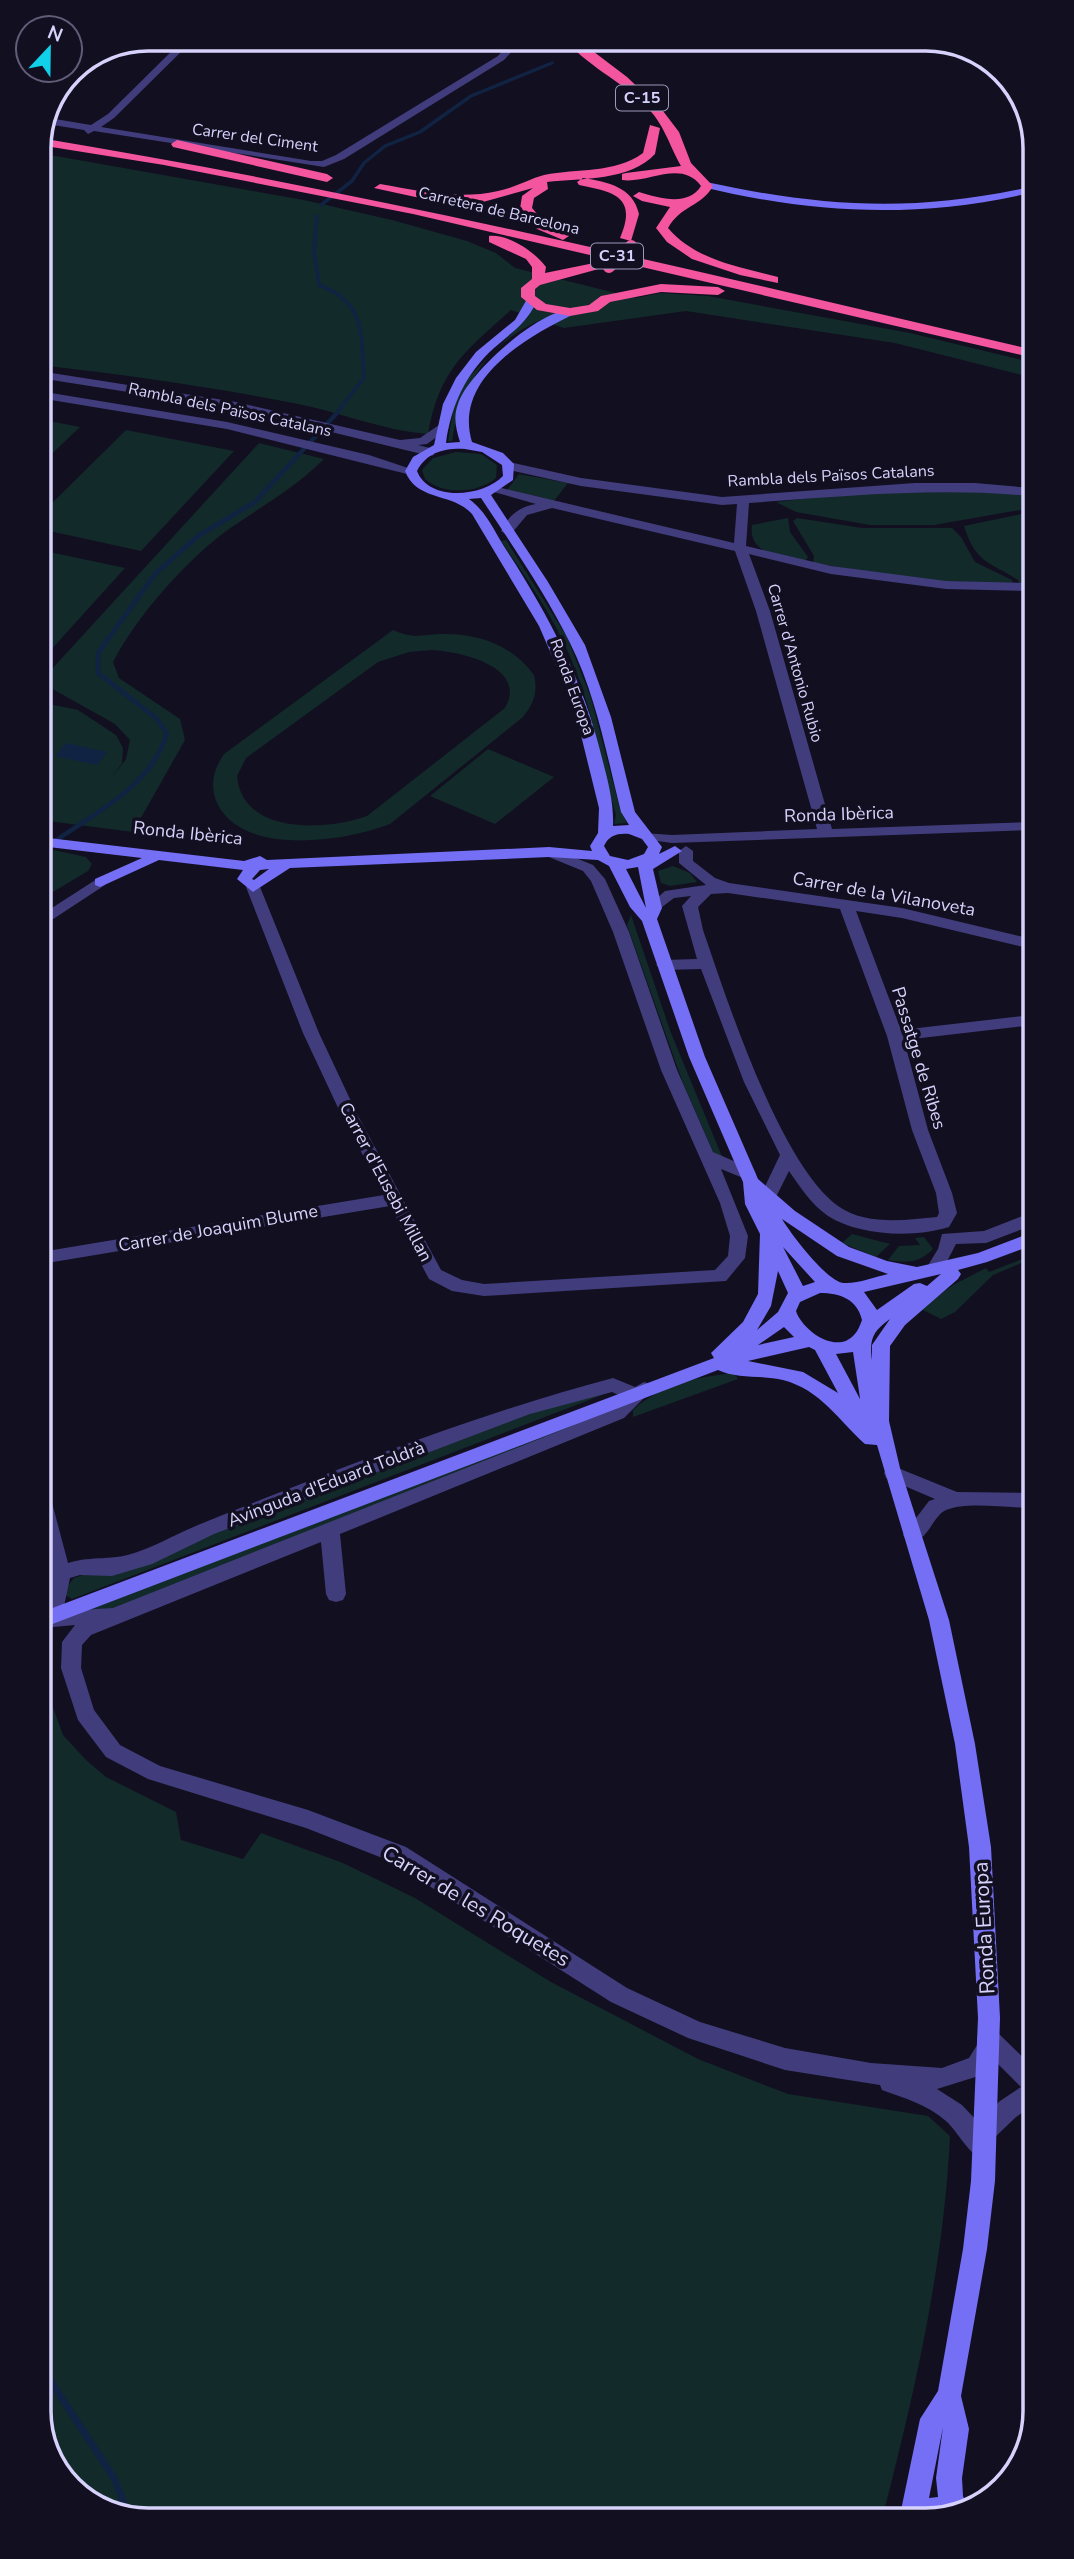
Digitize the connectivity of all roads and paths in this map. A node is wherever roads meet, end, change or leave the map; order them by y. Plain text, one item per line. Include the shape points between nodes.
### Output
1 (176, 51) edge
2 (506, 51) edge
3 (575, 51) edge
4 (578, 51) edge
5 (54, 125) edge
6 (96, 128) junction
7 (654, 128) junction
8 (51, 142) edge
9 (51, 143) edge
10 (177, 144) junction
11 (655, 170) junction
12 (694, 174) junction
13 (638, 175) junction
14 (567, 176) junction
15 (343, 181) dead end
16 (706, 185) junction
17 (369, 186) dead end
18 (325, 188) junction
19 (1023, 192) edge
20 (639, 196) junction
21 (758, 197) junction
22 (353, 199) junction
23 (687, 200) junction
24 (626, 243) junction
25 (604, 266) junction
26 (566, 274) junction
27 (538, 280) junction
28 (601, 283) junction
29 (606, 299) junction
30 (531, 301) junction
31 (863, 306) junction
32 (570, 312) junction
33 (878, 318) junction
34 (1023, 349) edge
35 (1023, 349) edge
36 (51, 376) edge
37 (51, 396) edge
38 (443, 428) junction
39 (397, 442) junction
40 (467, 446) junction
41 (434, 450) junction
42 (509, 466) junction
43 (411, 471) junction
44 (488, 491) junction
45 (1023, 491) edge
46 (444, 495) junction
47 (743, 502) junction
48 (567, 508) junction
49 (507, 531) junction
50 (740, 547) junction
51 (1023, 587) edge
52 (1023, 825) edge
53 (647, 832) junction
54 (826, 834) junction
55 (1023, 836) edge
56 (51, 837) edge
57 (51, 841) edge
58 (70, 842) junction
59 (602, 848) junction
60 (94, 849) junction
61 (681, 851) junction
62 (549, 852) junction
63 (158, 857) junction
64 (647, 862) junction
65 (331, 863) junction
66 (253, 873) junction
67 (100, 882) junction
68 (728, 888) junction
69 (708, 889) junction
70 (634, 901) junction
71 (846, 905) junction
72 (652, 914) junction
73 (51, 915) edge
74 (621, 932) junction
75 (1023, 942) edge
76 (664, 964) junction
77 (707, 964) junction
78 (1023, 1021) edge
79 (895, 1036) junction
80 (704, 1154) junction
81 (787, 1157) junction
82 (749, 1178) junction
83 (768, 1197) junction
84 (394, 1199) junction
85 (1023, 1222) edge
86 (945, 1231) junction
87 (768, 1235) junction
88 (1023, 1242) edge
89 (51, 1256) edge
90 (944, 1270) junction
91 (917, 1272) junction
92 (838, 1288) junction
93 (798, 1295) junction
94 (788, 1313) junction
95 (871, 1323) junction
96 (860, 1340) junction
97 (815, 1344) junction
98 (718, 1359) junction
99 (640, 1391) junction
100 (877, 1432) junction
101 (892, 1470) junction
102 (956, 1499) junction
103 (1023, 1501) edge
104 (330, 1531) junction
105 (51, 1534) edge
106 (913, 1535) junction
107 (61, 1573) junction
108 (336, 1594) dead end
109 (51, 1602) edge
110 (114, 1616) junction
111 (51, 1617) edge
112 (51, 1618) edge
113 (988, 2042) junction
114 (1023, 2071) edge
115 (871, 2074) junction
116 (1023, 2099) edge
117 (984, 2140) junction
118 (949, 2396) junction
119 (953, 2504) edge
120 (915, 2508) edge

1 - 6 street
2 - 10 street, Carrer del Ciment via 324,164
3 - 7 highway, C-15
4 - 12 highway, C-15 via 660,116 676,138 685,167
5 - 6 street, Carrer del Ciment via 68,130
6 - 10 street, Carrer del Ciment
7 - 11 highway, C-15 via 663,154
7 - 14 highway via 649,154 634,165
8 - 18 highway via 228,161
9 - 18 highway
10 - 18 highway
11 - 12 highway
11 - 13 highway
12 - 16 highway, C-15
13 - 14 highway via 603,179
13 - 20 highway via 630,185
14 - 17 highway via 504,194 458,200
15 - 18 highway
16 - 21 street
16 - 23 highway via 705,191
18 - 22 highway
19 - 21 street via 967,204 894,211
20 - 23 highway via 659,202
20 - 24 highway via 646,206 645,217
21 - 23 street
22 - 27 highway via 510,244 531,256 539,267
22 - 33 highway, Carretera de Barcelona / C-31
23 - 24 highway via 660,213
23 - 31 highway via 671,212 662,228 682,249
24 - 25 highway, bridge
24 - 31 highway via 635,213 622,193 607,186 578,181 549,185 532,192 525,202 534,220 561,235
25 - 26 highway
25 - 28 highway
26 - 27 highway
26 - 28 highway
27 - 30 highway via 527,290
28 - 29 highway via 608,292
29 - 32 highway via 593,308
29 - 33 highway via 661,288 704,289
30 - 32 highway
30 - 38 street via 523,322 493,343 466,371 452,393
31 - 35 highway
32 - 40 street via 530,331 497,356 476,382 460,430
33 - 34 highway, Carretera de Barcelona / C-31
36 - 39 street, Rambla dels Països Catalans via 148,388
37 - 43 street, Rambla dels Països Catalans via 134,406 288,437
38 - 39 street, Rambla dels Països Catalans via 423,441
38 - 41 street
39 - 41 street, Rambla dels Països Catalans
40 - 41 street
40 - 42 street via 495,453
41 - 43 street via 417,460
42 - 44 street via 507,479
42 - 47 street, Rambla dels Països Catalans via 650,492
43 - 46 street, Ronda Europa via 418,484
44 - 46 street
44 - 48 street
44 - 49 street, Ronda Europa
45 - 47 street, Rambla dels Països Catalans via 975,487 859,489
46 - 59 street, Ronda Europa via 465,502 477,513 553,634 592,741 608,815
47 - 50 street, Carrer d'Antonio Rubio
48 - 49 street via 529,509 511,520
48 - 50 street
49 - 53 street, Ronda Europa via 578,645 604,717 628,812
50 - 51 street via 808,566 886,579
50 - 54 street, Carrer d'Antonio Rubio via 763,611
52 - 54 street, Ronda Ibèrica
53 - 54 street, Ronda Ibèrica
53 - 59 street via 620,829
53 - 64 street, Ronda Europa via 655,845
55 - 61 street, Ronda Ibèrica
56 - 58 street, Ronda Ibèrica
57 - 58 street, Ronda Ibèrica
58 - 60 street, Ronda Ibèrica
58 - 66 street, Ronda Ibèrica
59 - 62 street, Ronda Ibèrica
59 - 64 street via 628,865
59 - 70 street, Ronda Europa via 627,878
60 - 63 street, Ronda Ibèrica
60 - 67 street via 103,856 107,869
61 - 64 street
61 - 68 street, Carrer de la Vilanoveta via 686,863
62 - 65 street, Ronda Ibèrica
62 - 74 street via 588,868 598,879
63 - 66 street, Ronda Ibèrica via 222,864
63 - 67 street
64 - 72 street, Ronda Europa
65 - 66 street, Ronda Ibèrica
65 - 66 street, Ronda Ibèrica via 315,858
66 - 84 street, Carrer d'Eusebi Millan via 317,1045
67 - 73 street
68 - 69 street, Carrer de la Vilanoveta
68 - 71 street, Carrer de la Vilanoveta
69 - 72 street, Carrer de la Vilanoveta via 670,894
69 - 77 street via 690,906
70 - 72 street, Ronda Europa via 638,911
70 - 74 street
71 - 75 street, Carrer de la Vilanoveta via 948,922
71 - 79 street, Passatge de Ribes
72 - 76 street, Ronda Europa
74 - 80 street
76 - 77 street
76 - 82 street, Ronda Europa via 697,1057
77 - 81 street
78 - 79 street
79 - 86 street, Passatge de Ribes via 920,1130 947,1204
80 - 82 street, Ronda Europa
80 - 84 street, Carrer d'Eusebi Millan via 739,1236 736,1258 727,1271 709,1279 484,1290 458,1286 435,1275
81 - 83 street
81 - 86 street via 811,1192 841,1215 883,1227
82 - 83 street, Ronda Europa
82 - 87 street, Ronda Europa
83 - 91 street via 828,1246 866,1263
83 - 92 street, Ronda Europa via 767,1205 788,1241
84 - 89 street, Carrer de Joaquim Blume
85 - 86 street via 986,1237
86 - 90 street
87 - 93 street, Ronda Europa
87 - 98 street via 769,1283 763,1306 753,1324
88 - 90 street
90 - 91 street
90 - 95 street
90 - 100 street via 881,1345
91 - 92 street
92 - 93 street via 814,1288
92 - 95 street via 867,1305
93 - 94 street
94 - 97 street via 794,1330
94 - 98 street, Avinguda d'Eduard Toldrà via 764,1334
95 - 96 street
96 - 97 street via 843,1347
96 - 100 street, Ronda Europa
97 - 98 street, Avinguda d'Eduard Toldrà
97 - 100 street, Ronda Europa
98 - 99 street, Avinguda d'Eduard Toldrà
98 - 100 street via 808,1382 835,1400 858,1427
99 - 104 street, Avinguda d'Eduard Toldrà via 618,1413 574,1433
99 - 107 street, Avinguda d'Eduard Toldrà via 613,1385 526,1408 207,1529 145,1558 112,1568 80,1567
99 - 111 street, Avinguda d'Eduard Toldrà
100 - 101 street, Ronda Europa
101 - 102 street
101 - 106 street, Ronda Europa
102 - 103 street
102 - 106 street via 936,1506
104 - 108 street
104 - 110 street, Avinguda d'Eduard Toldrà
105 - 107 street
106 - 113 street, Ronda Europa via 939,1620 967,1757 980,1847
107 - 109 street
110 - 112 street, Avinguda d'Eduard Toldrà
110 - 115 street, Carrer de les Roquetes via 84,1629 72,1642 71,1668 85,1714 113,1751 155,1773 308,1819 398,1854 620,1995 696,2031 785,2059
113 - 114 street
113 - 115 street via 977,2066 942,2079
113 - 117 street, Ronda Europa
115 - 117 street via 935,2098
116 - 117 street
117 - 118 street, Ronda Europa via 973,2260
118 - 119 street, Ronda Europa via 956,2429 948,2478
118 - 120 street, Ronda Europa via 932,2419

